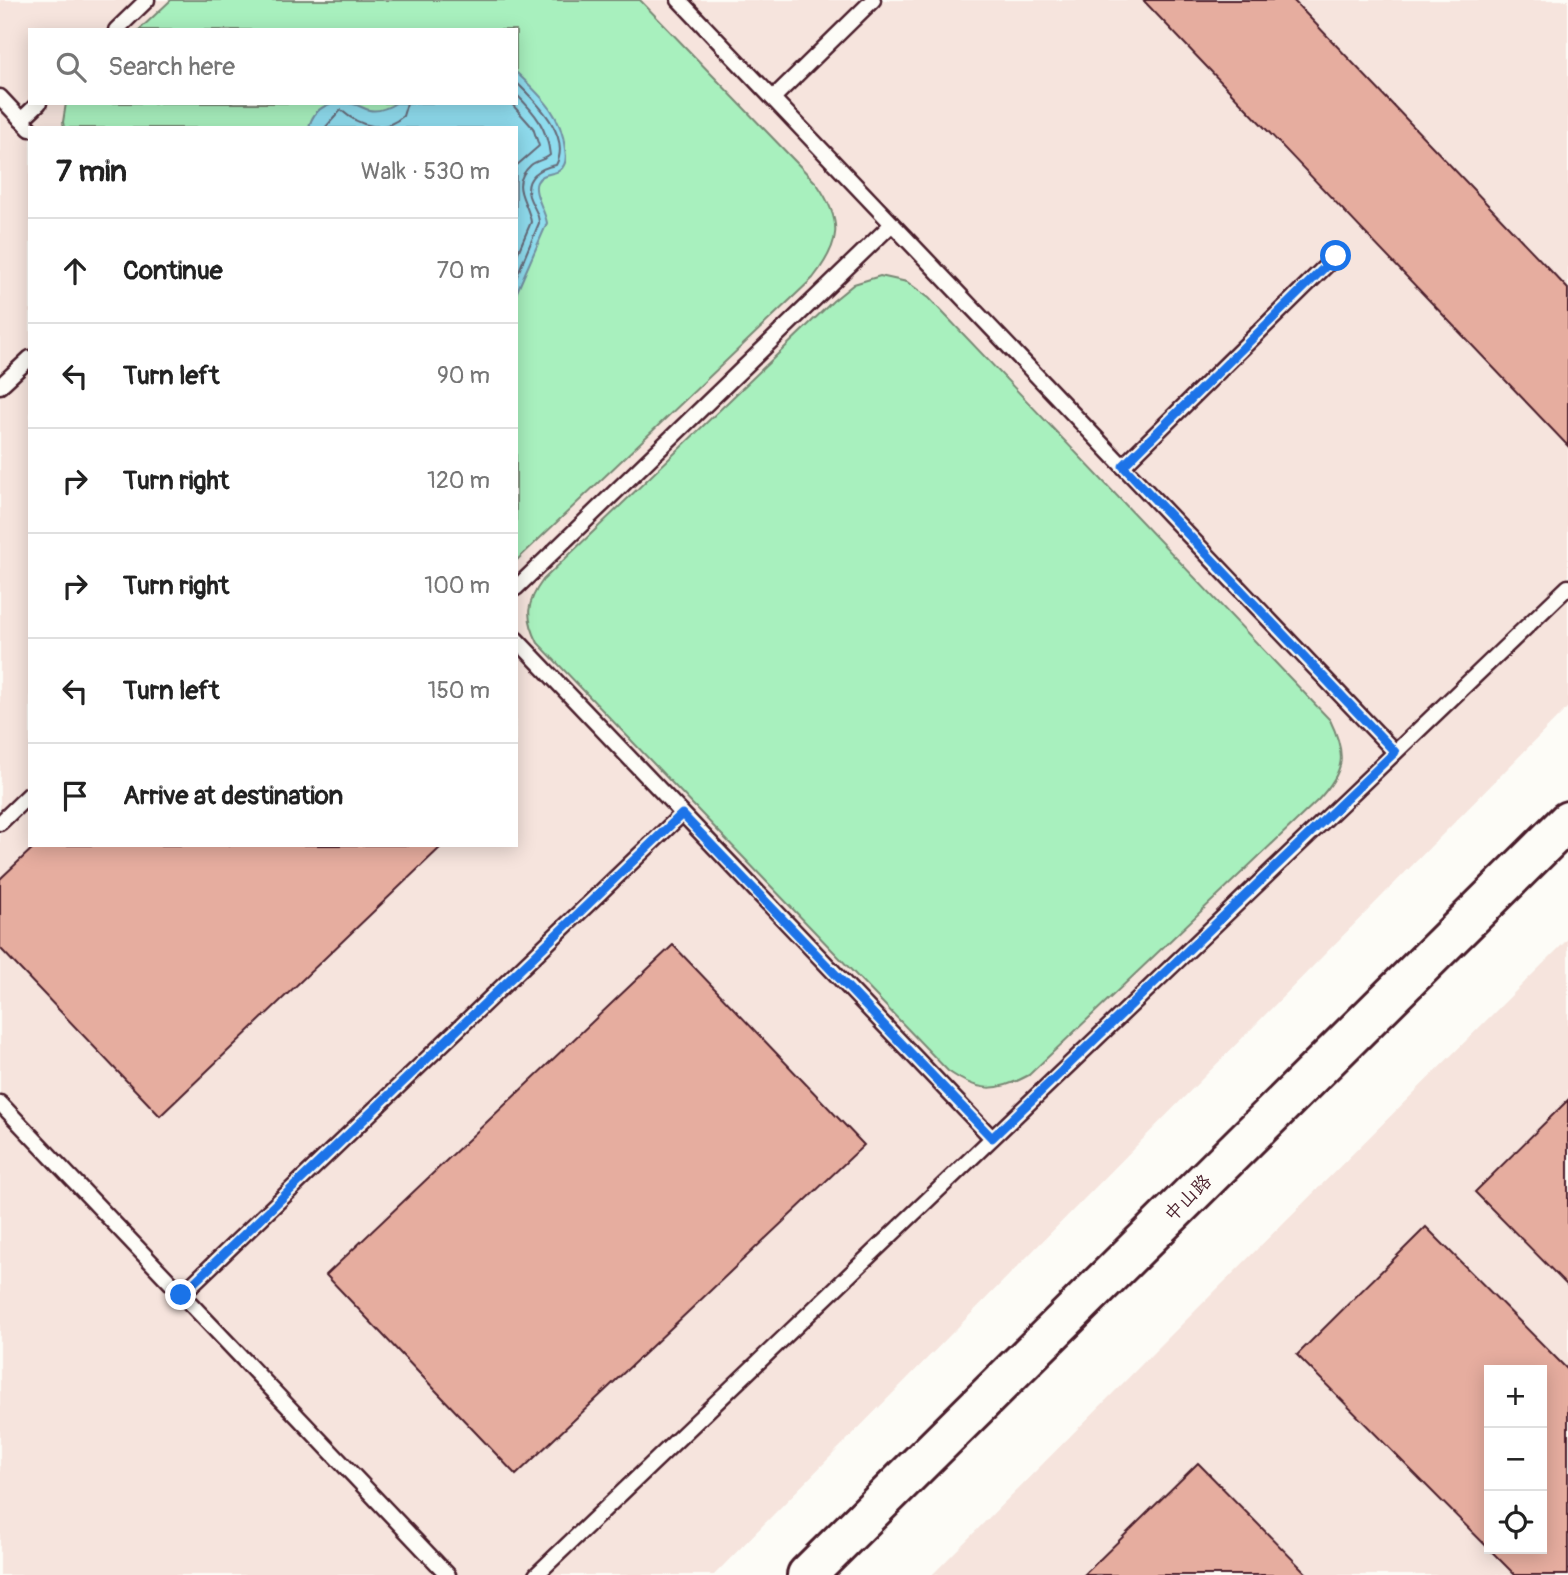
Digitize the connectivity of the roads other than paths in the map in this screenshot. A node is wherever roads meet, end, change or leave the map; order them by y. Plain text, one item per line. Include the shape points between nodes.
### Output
1 (147, 0) edge
2 (679, 0) edge
3 (873, 0) edge
4 (118, 28) edge
5 (0, 97) edge
6 (773, 98) junction
7 (38, 105) edge
8 (25, 124) edge
9 (892, 224) junction
10 (1336, 256) dead end
11 (28, 360) edge
12 (0, 386) edge
13 (1123, 466) junction
14 (518, 586) edge
15 (1568, 587) edge
16 (518, 641) edge
17 (1395, 752) junction
18 (28, 796) edge
19 (682, 814) junction
20 (1568, 821) edge
21 (0, 823) edge
22 (0, 1103) edge
23 (992, 1138) junction
24 (181, 1295) junction
25 (447, 1575) edge
26 (536, 1575) edge
27 (807, 1575) edge

1 - 4 lane
2 - 6 lane
3 - 6 lane
5 - 8 lane
6 - 9 lane
7 - 8 lane
9 - 13 lane
9 - 14 lane
10 - 13 lane
11 - 12 lane
13 - 17 lane
15 - 17 lane
16 - 19 lane
17 - 23 lane
18 - 21 lane
19 - 23 lane
19 - 24 lane
20 - 27 street, 中山路
22 - 24 lane
23 - 26 lane
24 - 25 lane

